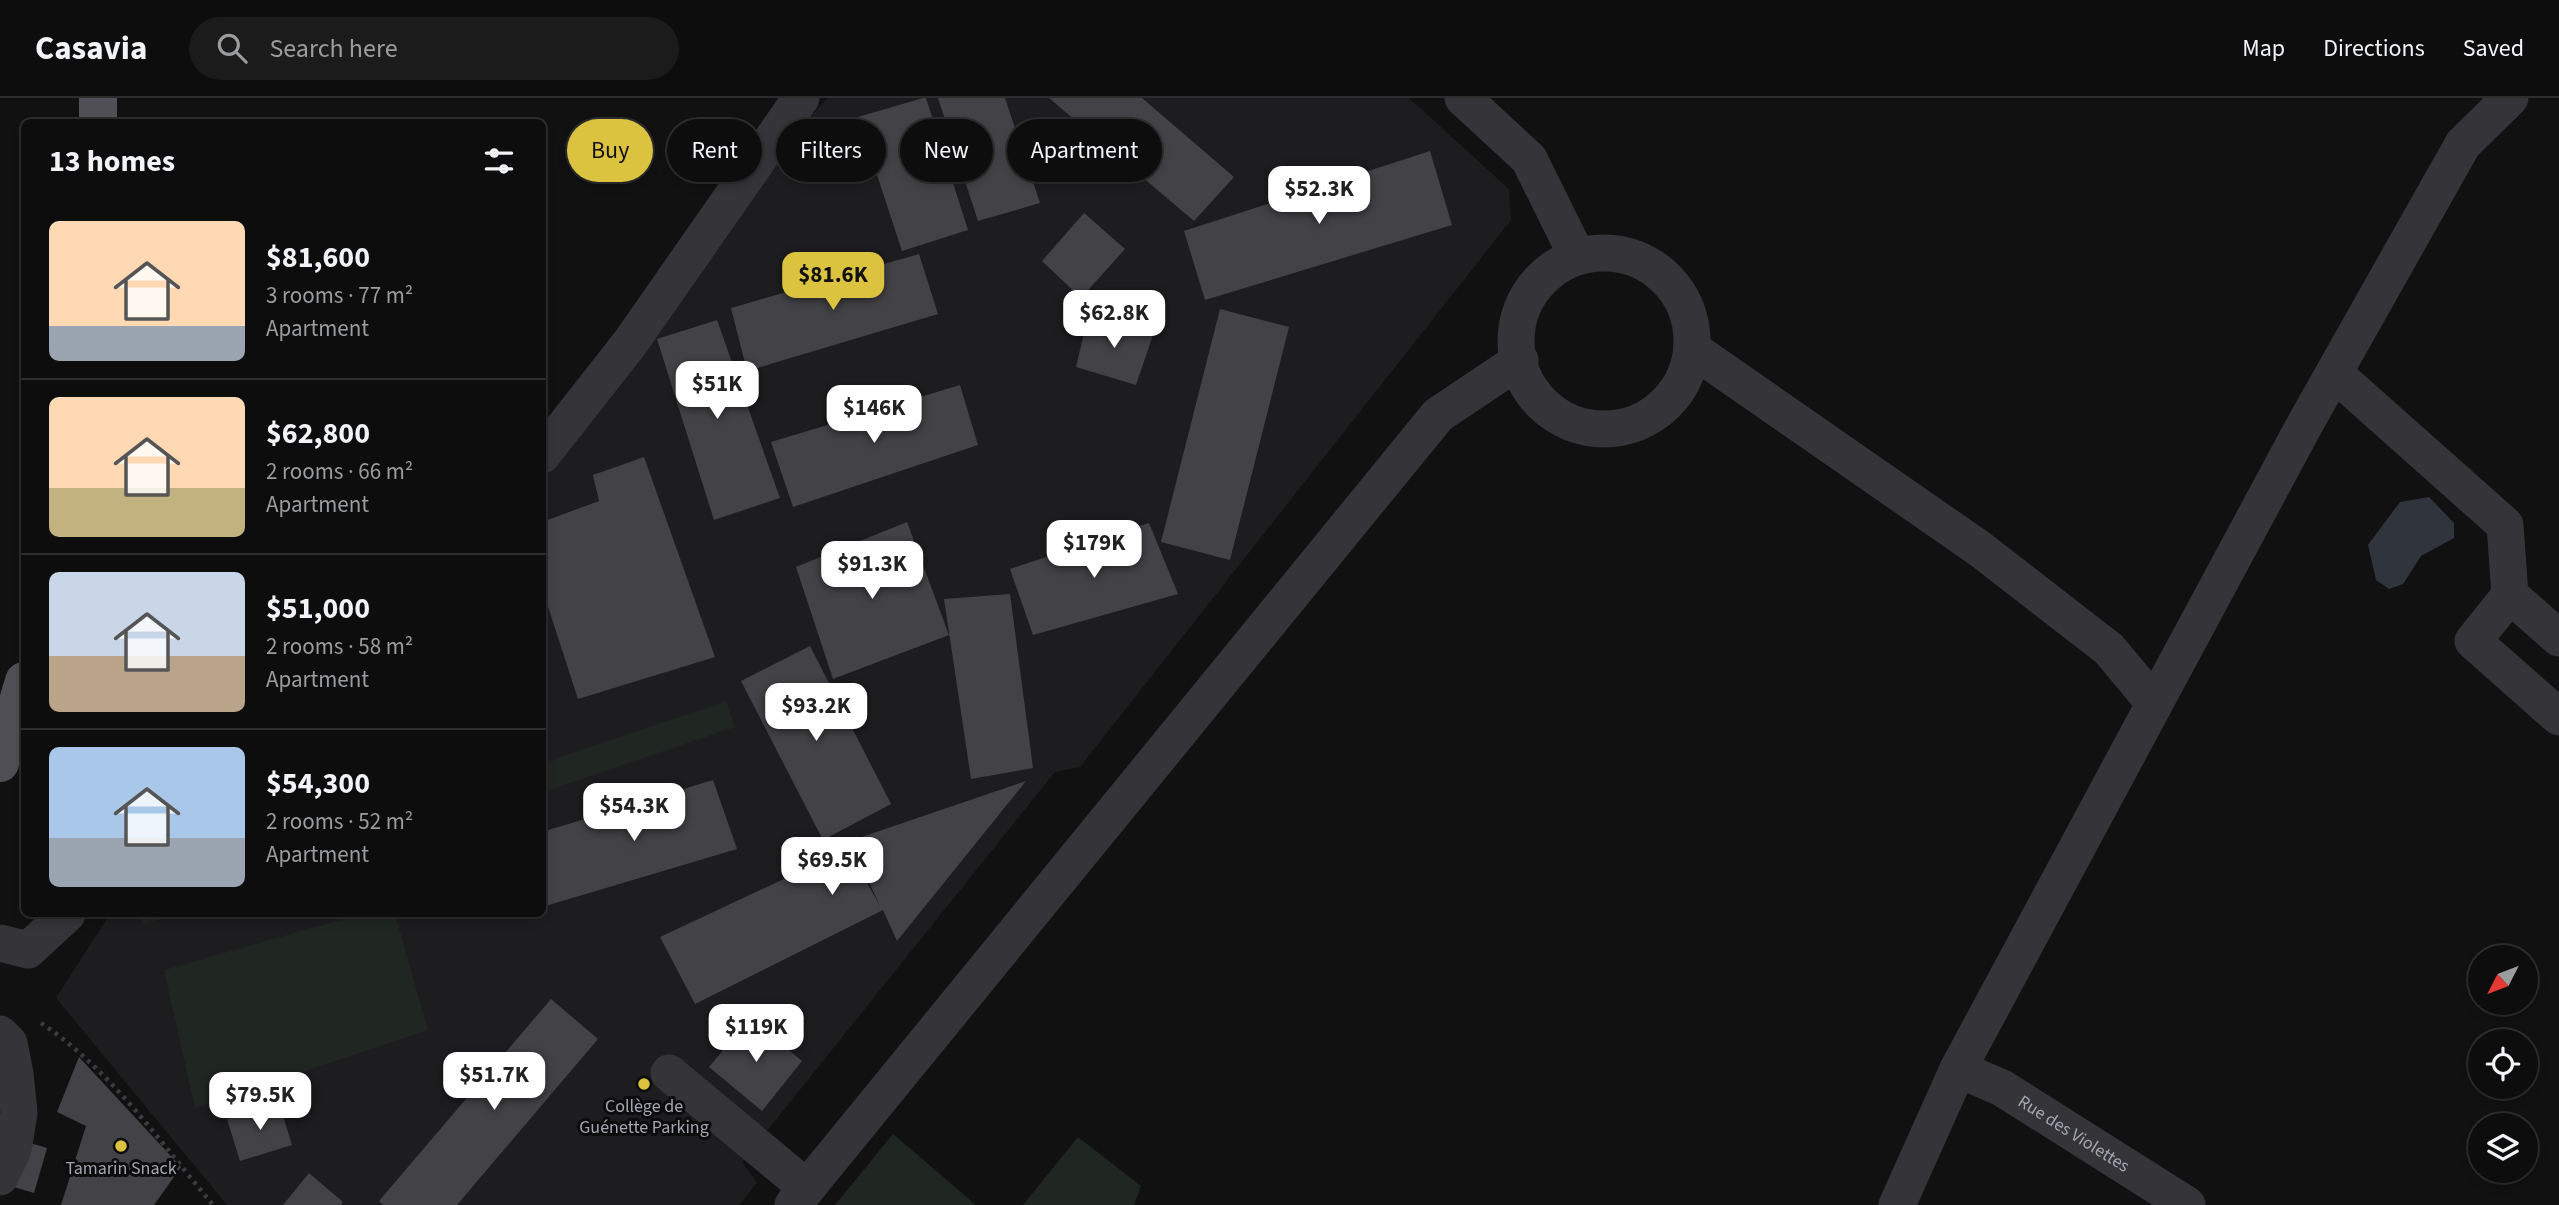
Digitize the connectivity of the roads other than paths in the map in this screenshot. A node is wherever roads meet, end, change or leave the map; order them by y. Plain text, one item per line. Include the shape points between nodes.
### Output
1 (98, 98) edge
2 (801, 98) edge
3 (1463, 98) edge
4 (2510, 98) edge
5 (98, 119) edge
6 (1577, 256) junction
7 (1692, 349) junction
8 (1520, 360) junction
9 (2333, 373) junction
10 (546, 450) edge
11 (2511, 595) junction
12 (2559, 638) edge
13 (21, 691) edge
14 (2154, 703) junction
15 (2559, 717) edge
16 (0, 763) edge
17 (64, 917) edge
18 (0, 943) edge
19 (16, 1027) edge
20 (1958, 1069) junction
21 (669, 1073) dead end
22 (0, 1177) edge
23 (800, 1196) edge
24 (1898, 1205) edge
25 (2187, 1205) edge

1 - 5 main road
2 - 10 street via 630,343
3 - 6 street via 1529,159
4 - 9 street via 2463,144
6 - 7 street via 1607,252 1635,258 1660,272 1683,303 1690,320
6 - 8 street via 1552,270 1531,291 1519,318 1516,347
7 - 8 street via 1685,377 1670,401 1647,418 1620,427 1591,428 1564,419 1540,401
7 - 14 street via 2044,599 2109,649
8 - 23 street via 1438,415
9 - 11 street via 2505,525
9 - 14 street
11 - 12 street
11 - 15 street via 2473,640
13 - 16 main road
14 - 20 street
17 - 18 street via 28,950
19 - 22 street via 9,1043 19,1113 13,1150
20 - 24 street
20 - 25 street, Rue des Violettes via 2002,1088
21 - 23 street

